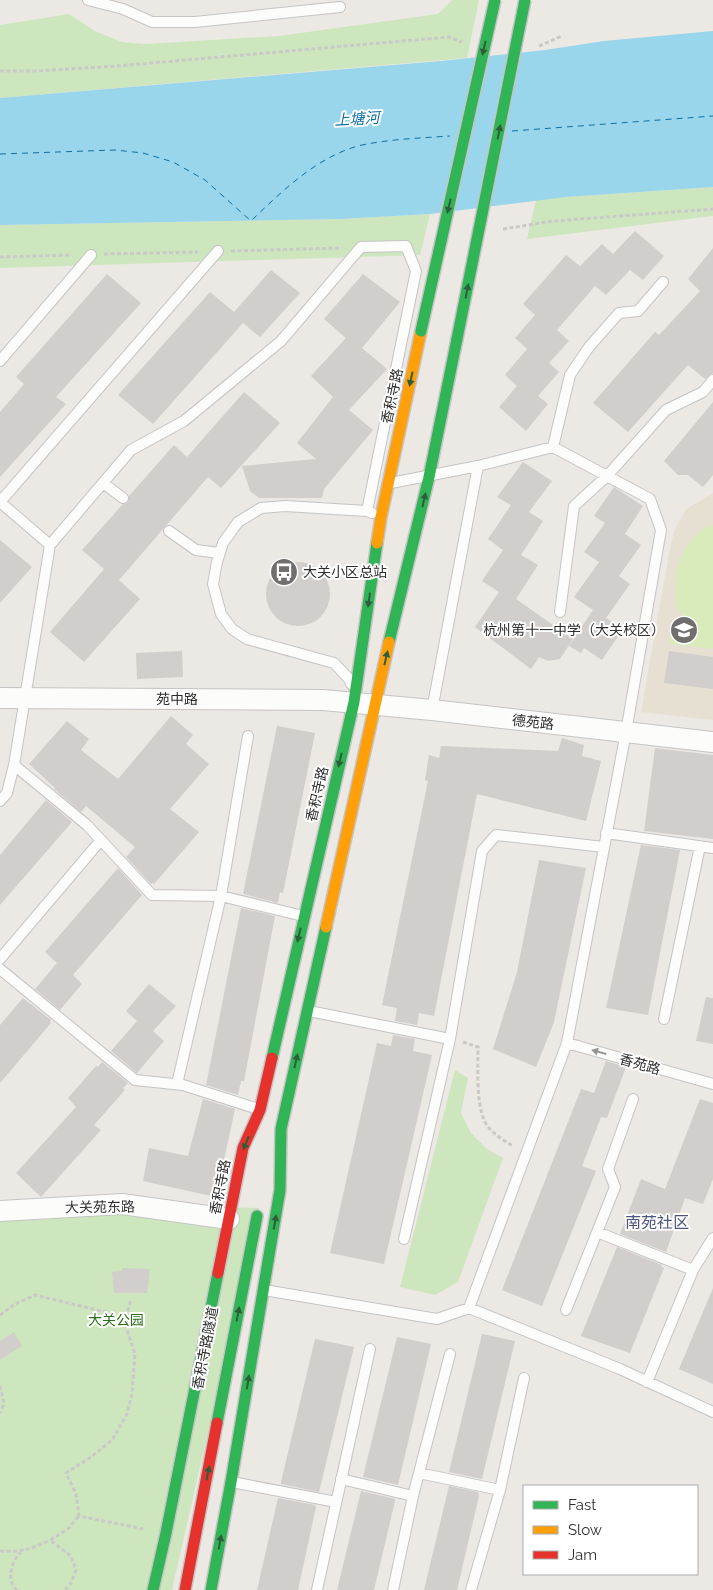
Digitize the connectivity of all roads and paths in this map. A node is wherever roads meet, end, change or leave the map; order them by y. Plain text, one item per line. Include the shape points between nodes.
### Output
1 (88, 0) edge
2 (494, 0) edge
3 (525, 0) edge
4 (340, 7) dead end
5 (562, 36) dead end
6 (467, 44) dead end
7 (534, 48) dead end
8 (0, 71) edge
9 (713, 209) edge
10 (494, 231) dead end
11 (360, 247) junction
12 (218, 251) junction
13 (91, 255) junction
14 (0, 258) edge
15 (663, 282) dead end
16 (0, 361) edge
17 (713, 380) edge
18 (553, 447) junction
19 (478, 466) junction
20 (607, 476) junction
21 (429, 477) junction
22 (102, 483) junction
23 (389, 483) junction
24 (123, 498) dead end
25 (0, 502) edge
26 (367, 511) junction
27 (381, 517) junction
28 (169, 531) dead end
29 (50, 545) junction
30 (220, 553) junction
31 (560, 612) dead end
32 (0, 698) edge
33 (26, 698) junction
34 (354, 702) junction
35 (374, 705) junction
36 (432, 710) junction
37 (626, 732) junction
38 (248, 736) dead end
39 (713, 742) edge
40 (14, 765) junction
41 (0, 801) edge
42 (606, 833) junction
43 (101, 840) junction
44 (700, 846) junction
45 (604, 847) junction
46 (713, 848) edge
47 (221, 896) junction
48 (304, 916) junction
49 (0, 958) edge
50 (0, 969) edge
51 (308, 1011) junction
52 (664, 1019) dead end
53 (450, 1039) junction
54 (567, 1043) junction
55 (177, 1084) junction
56 (713, 1084) edge
57 (633, 1099) dead end
58 (260, 1110) junction
59 (281, 1129) junction
60 (259, 1144) dead end
61 (269, 1152) dead end
62 (526, 1154) junction
63 (260, 1200) dead end
64 (0, 1211) edge
65 (238, 1215) junction
66 (597, 1232) junction
67 (713, 1238) edge
68 (404, 1239) dead end
69 (710, 1250) edge
70 (693, 1270) junction
71 (263, 1290) junction
72 (131, 1299) dead end
73 (469, 1308) junction
74 (566, 1310) dead end
75 (0, 1316) edge
76 (125, 1324) junction
77 (370, 1349) dead end
78 (450, 1354) dead end
79 (524, 1378) dead end
80 (647, 1382) junction
81 (0, 1386) edge
82 (209, 1406) dead end
83 (0, 1412) edge
84 (713, 1412) edge
85 (419, 1473) junction
86 (341, 1479) junction
87 (231, 1482) junction
88 (500, 1490) junction
89 (413, 1496) junction
90 (336, 1502) junction
91 (79, 1516) junction
92 (166, 1533) junction
93 (50, 1540) junction
94 (0, 1551) edge
95 (21, 1552) junction
96 (17, 1590) edge
97 (65, 1590) edge
98 (153, 1590) edge
99 (185, 1590) edge
100 (211, 1590) edge
101 (317, 1590) edge
102 (393, 1590) edge
103 (471, 1590) edge

1 - 4 lane via 123,9 152,22 195,22
2 -> 23 main road, 香积寺路, bridge
21 -> 3 main road, bridge
5 - 7 path
6 - 8 path via 449,37 117,66
9 - 10 path via 554,221
11 - 12 path
11 - 22 lane via 281,341 184,421 131,450
11 - 26 lane via 406,246 416,271
12 - 13 path
12 - 25 lane
13 - 14 path
13 - 16 lane
15 - 18 lane via 638,311 619,313 570,375
17 - 20 lane via 703,392 666,410
18 - 19 lane
18 - 20 lane
19 - 21 lane
19 - 36 lane
20 - 31 lane via 574,506
20 - 37 lane via 650,499 661,530
21 - 23 lane
35 -> 21 main road
22 - 24 lane
22 - 29 lane
23 - 27 main road, 香积寺路
25 - 29 lane
26 - 27 lane
26 - 30 lane via 285,506 262,508 238,522
27 -> 34 main road, 香积寺路
28 - 30 lane via 196,550
29 - 33 lane
30 - 34 lane via 213,584 221,614 232,629 247,640 334,663 350,680
32 - 33 street, 苑中路
33 - 34 street, 苑中路
33 - 40 lane
34 - 35 street, 德苑路
34 -> 48 main road, 香积寺路
35 - 36 street, 德苑路
35 - 51 main road
36 - 37 street, 德苑路
37 - 39 street, 德苑路
37 - 42 lane
38 - 47 lane
40 - 41 lane via 7,793
40 - 43 lane
42 - 44 lane
42 - 45 lane
43 - 47 lane via 152,895
43 - 49 lane
44 - 46 lane
44 - 52 lane
45 - 53 lane via 496,834 482,851
45 - 54 lane
47 - 48 lane
47 - 55 lane
48 -> 58 main road, 香积寺路
50 - 55 lane via 135,1080
51 - 53 lane
59 -> 51 main road
53 - 62 path via 478,1047 478,1090 484,1121 498,1136
53 - 68 lane
56 -> 54 lane, 香苑路
54 - 62 lane
55 - 58 lane
57 - 66 lane via 608,1169 615,1187
58 - 60 main road
58 -> 65 main road, 香积寺路 via 243,1148
59 - 61 main road
71 -> 59 main road via 280,1190
62 - 73 lane
99 -> 63 main road, 香积寺路隧道
64 - 65 street, 大关苑东路 via 122,1204
65 - 82 main road, 香积寺路隧道
65 - 92 main road, 香积寺路
66 - 70 lane
66 - 74 lane
67 - 69 lane
69 - 70 lane
70 - 80 lane
71 - 73 lane via 437,1320
87 -> 71 main road
72 - 76 path
73 - 80 lane
75 - 76 path via 15,1304 35,1295 110,1313
76 - 91 path via 135,1354 127,1414 112,1440 66,1473 76,1494
77 - 86 lane
78 - 85 lane
79 - 88 lane
80 - 84 lane
81 - 83 path via 4,1404
85 - 88 lane
85 - 89 lane
86 - 89 lane
86 - 90 lane
87 - 90 lane
100 -> 87 main road
88 - 103 lane
89 - 102 lane
90 - 101 lane
91 - 92 path
91 - 93 path via 68,1529
92 - 98 main road, 香积寺路
93 - 95 path
93 - 97 path via 71,1556 76,1570
94 - 95 path
95 - 96 path via 12,1569 12,1583

